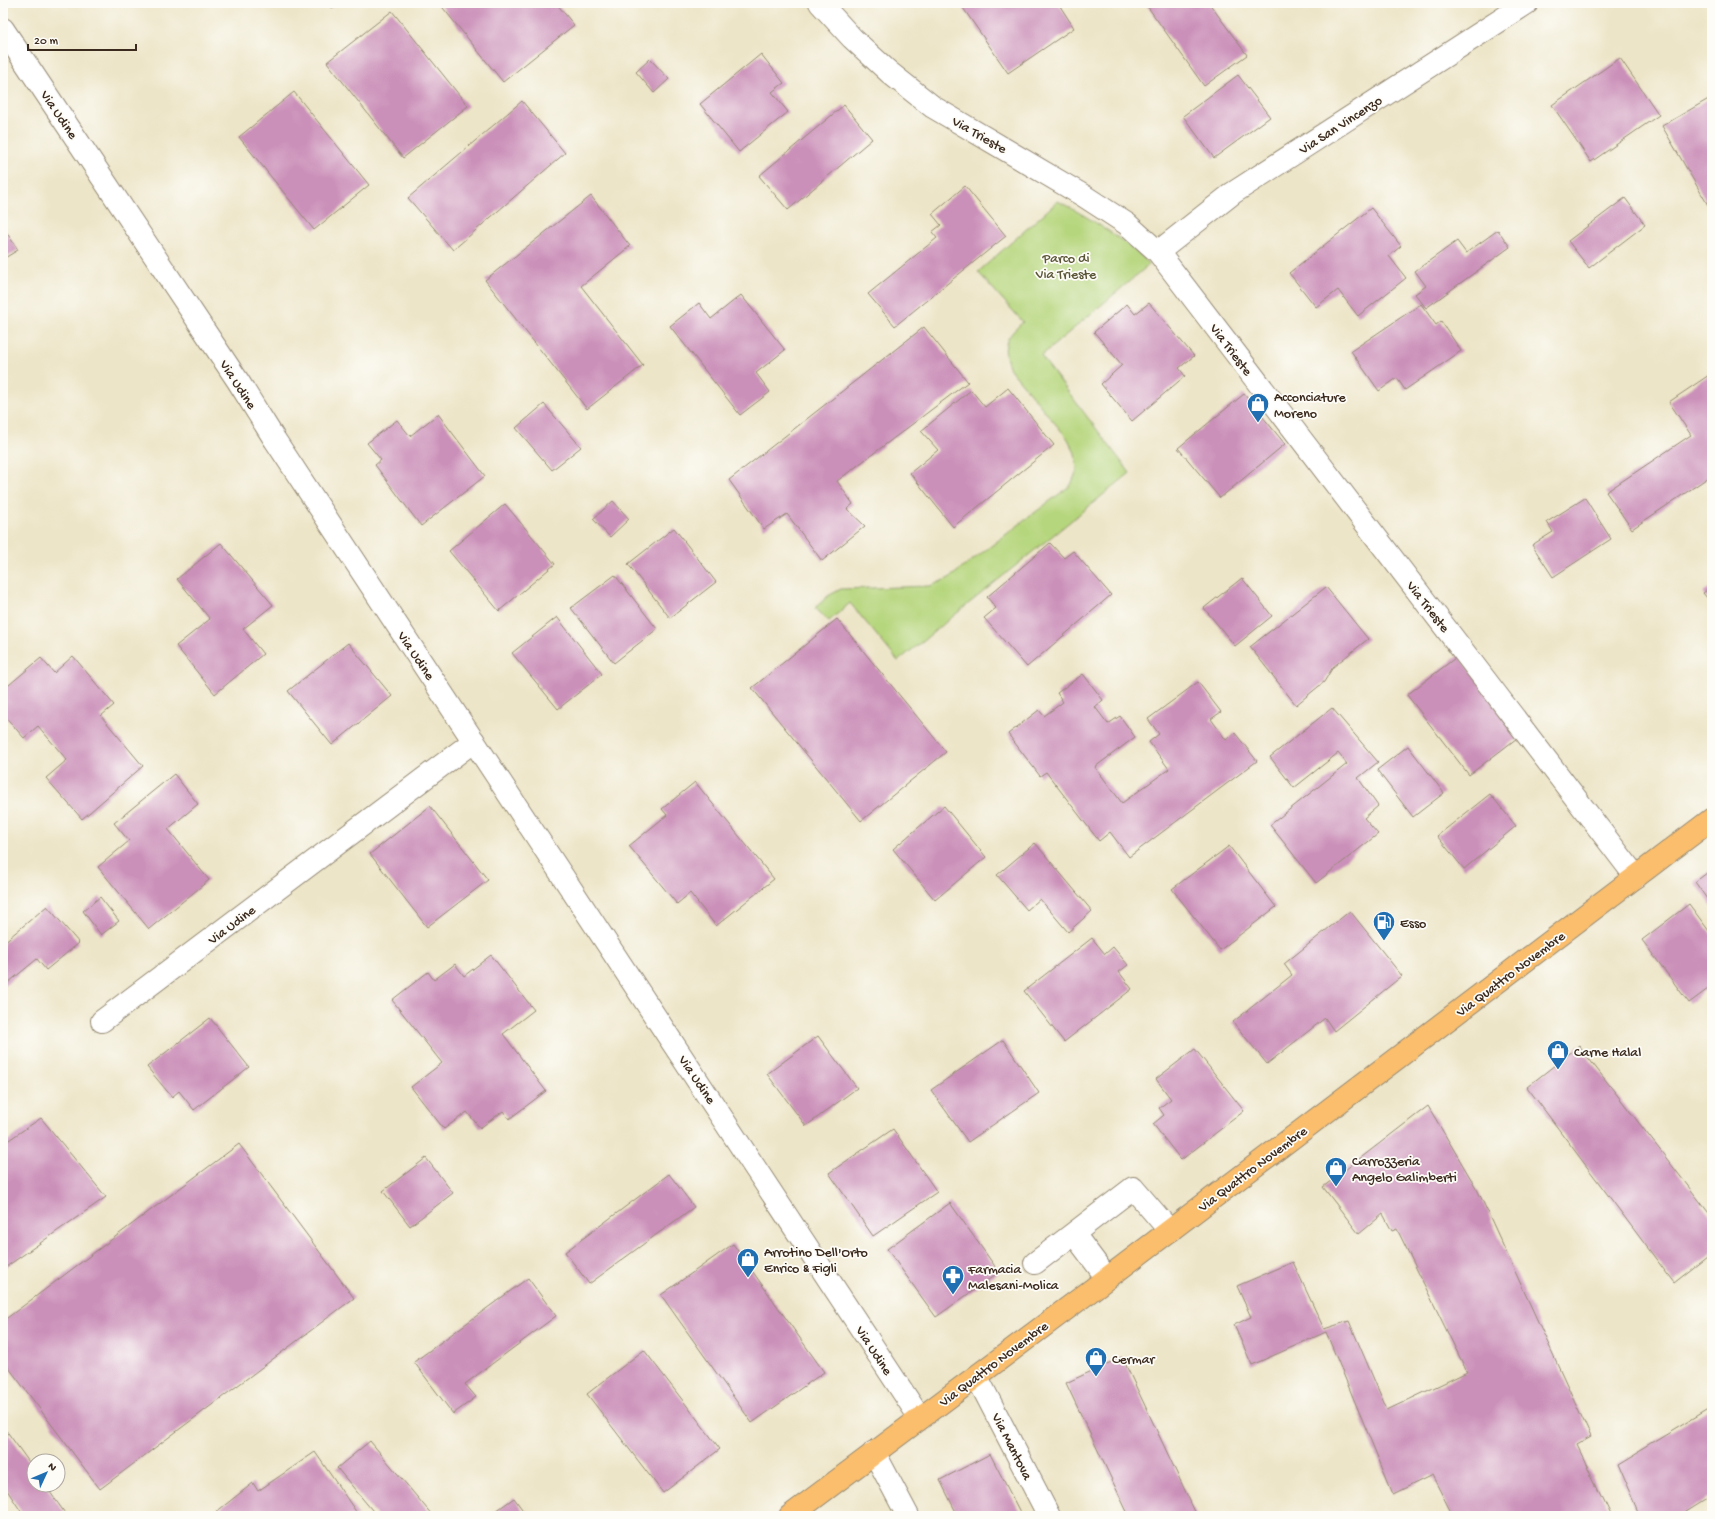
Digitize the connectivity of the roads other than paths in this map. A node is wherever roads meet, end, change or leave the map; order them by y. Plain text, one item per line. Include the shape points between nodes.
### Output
1 (820, 3) edge
2 (1527, 3) edge
3 (3, 28) edge
4 (1158, 252) junction
5 (474, 741) junction
6 (1712, 818) edge
7 (1636, 876) junction
8 (102, 1021) dead end
9 (1170, 1231) junction
10 (1074, 1234) junction
11 (1035, 1264) dead end
12 (1107, 1278) junction
13 (977, 1376) junction
14 (920, 1418) junction
15 (874, 1452) junction
16 (790, 1516) edge
17 (908, 1516) edge
18 (1049, 1516) edge

1 - 4 street, Via Trieste via 852,38 890,73 933,107 1084,196 1126,224
2 - 4 street, Via San Vincenzo via 1233,193
3 - 5 street, Via Udine
4 - 7 street, Via Trieste
5 - 8 street, Via Udine
5 - 14 street, Via Udine
6 - 7 main road, Via Quattro Novembre
7 - 9 main road, Via Quattro Novembre
9 - 10 street via 1133,1188
9 - 12 main road, Via Quattro Novembre
10 - 11 street
10 - 12 street
12 - 13 main road, Via Quattro Novembre
13 - 14 main road, Via Quattro Novembre
13 - 18 street, Via Mantova
14 - 15 main road, Via Quattro Novembre
15 - 16 main road, Via Quattro Novembre
15 - 17 street

